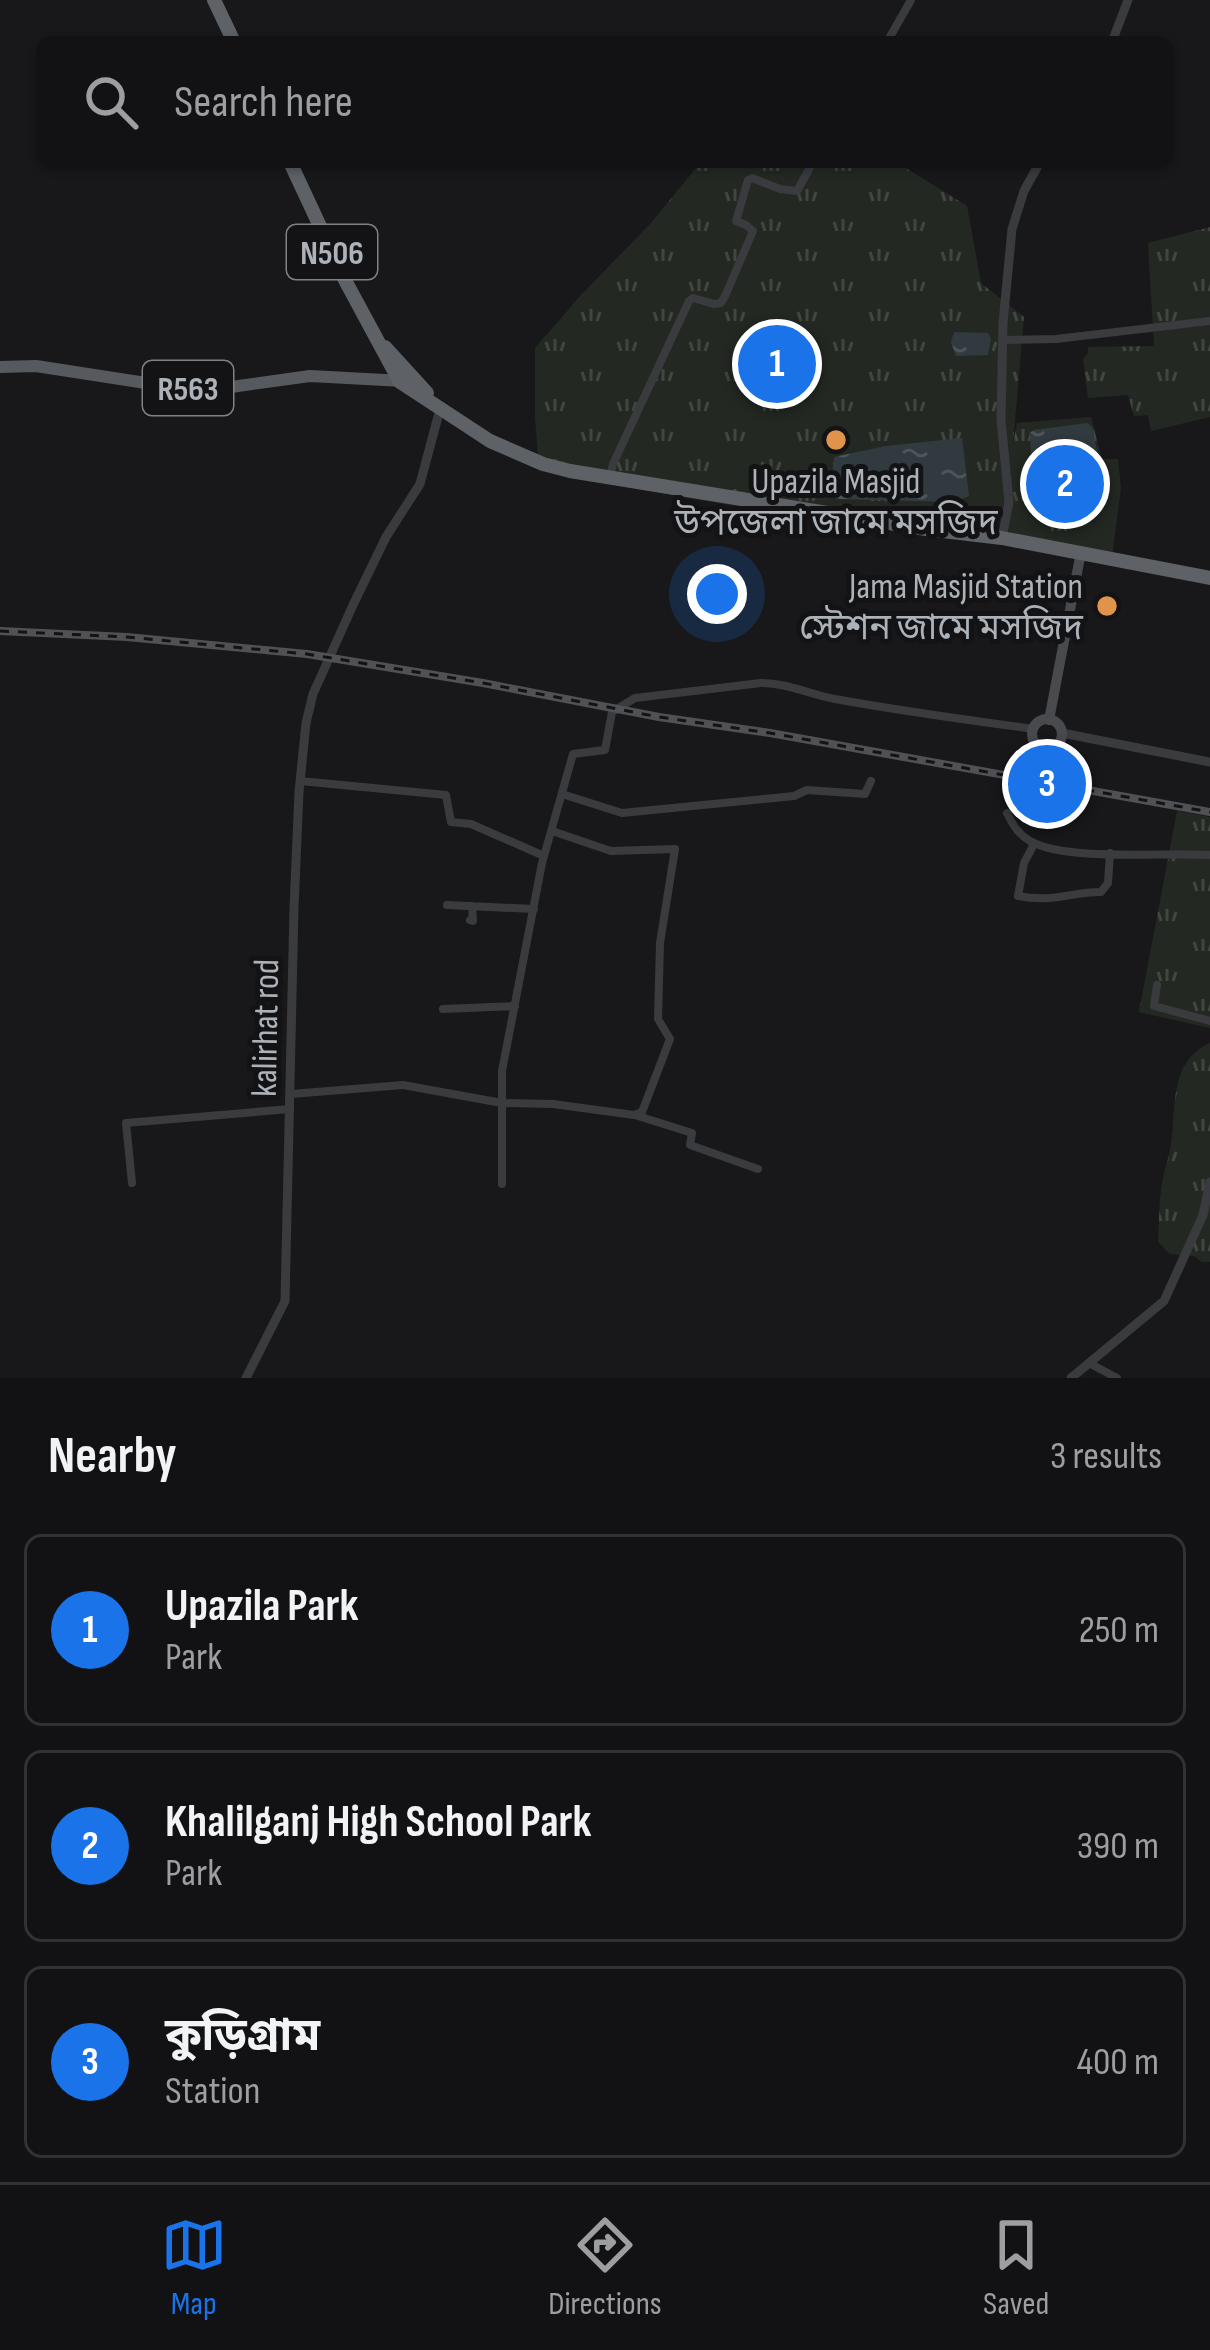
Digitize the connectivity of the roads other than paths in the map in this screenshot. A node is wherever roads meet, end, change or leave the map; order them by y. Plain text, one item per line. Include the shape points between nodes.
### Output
1 (214, 0) edge
2 (911, 0) edge
3 (1128, 0) edge
4 (231, 36) edge
5 (890, 36) edge
6 (1114, 36) edge
7 (293, 168) edge
8 (810, 168) edge
9 (1037, 168) edge
10 (1210, 321) edge
11 (1004, 340) junction
12 (0, 367) edge
13 (402, 374) junction
14 (440, 409) junction
15 (610, 477) junction
16 (1001, 538) junction
17 (1081, 552) junction
18 (1210, 578) edge
19 (1049, 720) junction
20 (1034, 729) junction
21 (1062, 733) junction
22 (1210, 762) edge
23 (300, 781) junction
24 (871, 782) dead end
25 (562, 794) junction
26 (1006, 813) dead end
27 (552, 831) junction
28 (1034, 844) junction
29 (1110, 853) junction
30 (1210, 855) edge
31 (544, 856) junction
32 (447, 905) dead end
33 (472, 906) junction
34 (533, 909) junction
35 (470, 920) dead end
36 (1157, 985) dead end
37 (515, 1006) junction
38 (442, 1009) dead end
39 (1210, 1021) edge
40 (291, 1094) junction
41 (502, 1102) junction
42 (290, 1109) junction
43 (634, 1115) junction
44 (758, 1169) dead end
45 (1210, 1182) edge
46 (132, 1183) dead end
47 (502, 1184) dead end
48 (1089, 1363) junction
49 (246, 1378) edge
50 (1071, 1378) edge
51 (1117, 1378) edge

1 - 4 highway
2 - 5 street
3 - 6 street
7 - 13 highway, N506 via 346,282
8 - 15 street via 797,191 748,180 736,220 752,231 722,303 689,301
9 - 11 street via 1012,229
10 - 11 street
11 - 16 street via 1000,420 1009,502
12 - 13 main road, R563 via 178,388
13 - 14 highway
14 - 15 highway via 515,453
14 - 23 street, kalirhat rod via 420,484 322,673
15 - 16 highway
16 - 17 highway
17 - 18 highway
17 - 19 main road
19 - 20 main road
19 - 21 main road
20 - 21 main road via 1043,748 1057,746
20 - 25 street via 781,683 635,698 612,712 605,750 573,754
21 - 22 street
23 - 31 street via 446,795 451,822
23 - 40 street, kalirhat rod
24 - 25 street via 865,794 807,790 622,813
25 - 27 street
26 - 28 street
27 - 31 street
27 - 43 street via 611,851 675,849 660,943 658,1019 670,1039
28 - 29 street
28 - 29 street via 1018,896 1031,899 1101,892
29 - 30 street
31 - 34 street
32 - 33 street
33 - 34 street
33 - 35 street
34 - 37 street
36 - 39 street via 1154,1006
37 - 38 street
37 - 41 street
40 - 41 street via 403,1084
40 - 42 street, kalirhat rod
41 - 43 street
41 - 47 street
42 - 46 street via 126,1123
42 - 49 street, kalirhat rod via 285,1301
43 - 44 street via 692,1133 690,1145
45 - 48 street via 1204,1215 1164,1301
48 - 50 street
48 - 51 street

